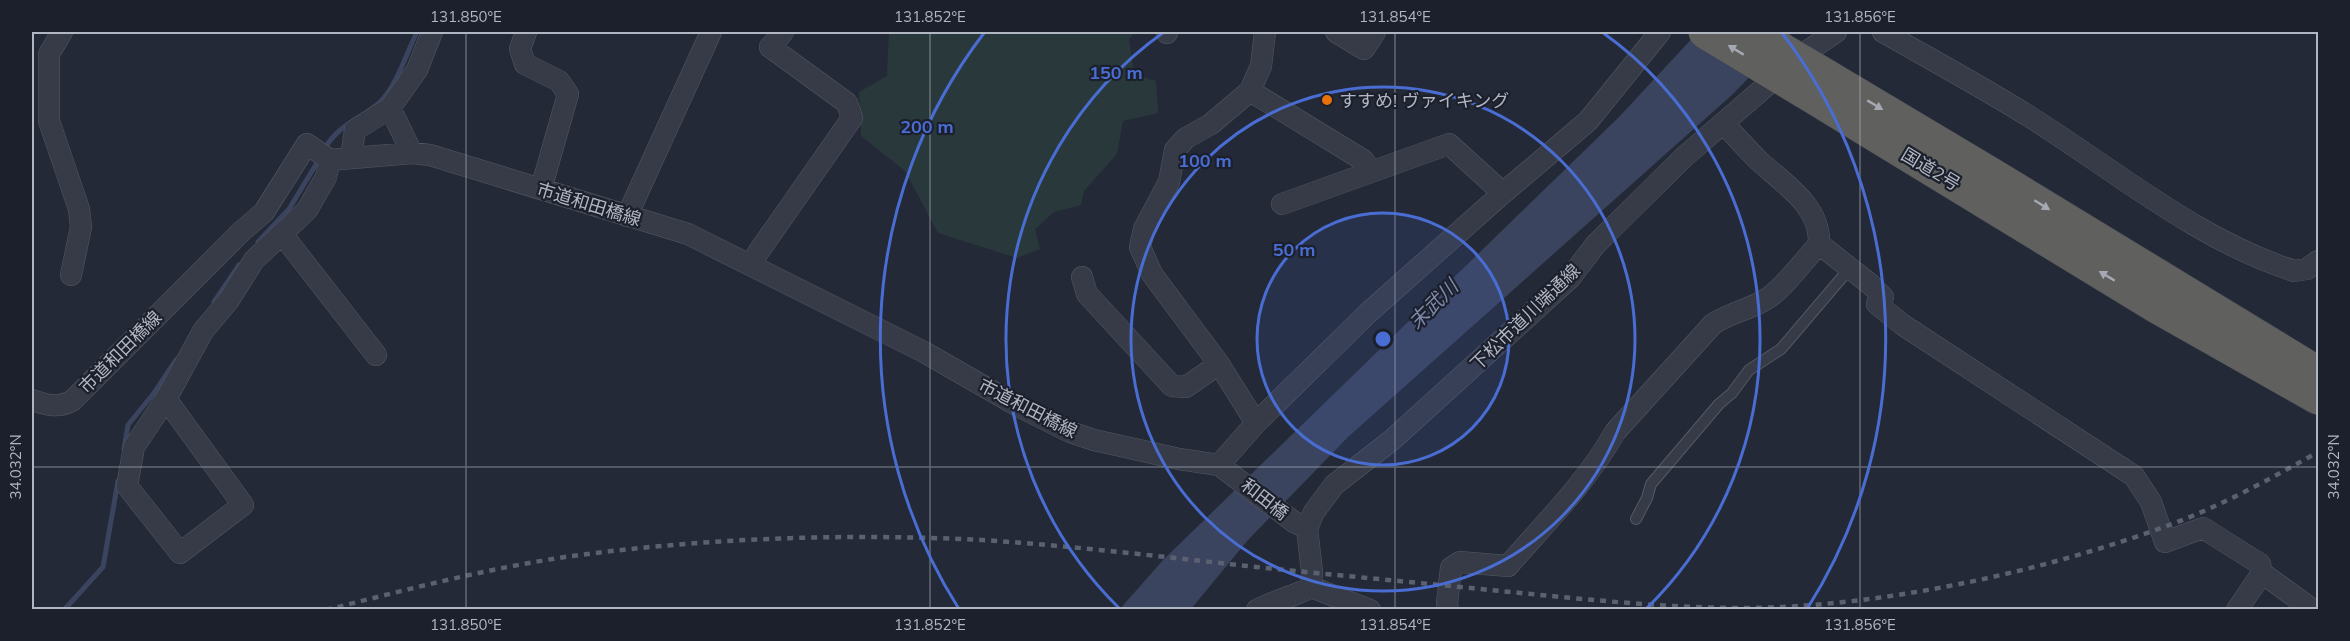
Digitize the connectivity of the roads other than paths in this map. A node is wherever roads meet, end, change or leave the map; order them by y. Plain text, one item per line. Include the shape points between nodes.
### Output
1 (62, 32) edge
2 (432, 32) edge
3 (526, 32) edge
4 (711, 32) edge
5 (783, 32) edge
6 (1265, 32) edge
7 (1336, 32) edge
8 (1375, 32) edge
9 (1660, 32) edge
10 (1705, 32) edge
11 (1752, 32) edge
12 (1836, 32) edge
13 (1883, 32) edge
14 (1814, 83) junction
15 (1250, 91) junction
16 (390, 108) junction
17 (1724, 124) junction
18 (412, 153) junction
19 (324, 156) junction
20 (351, 157) junction
21 (1371, 171) junction
22 (541, 189) junction
23 (1503, 193) junction
24 (1282, 204) dead end
25 (627, 216) junction
26 (282, 234) junction
27 (1820, 244) junction
28 (2319, 261) edge
29 (752, 265) junction
30 (1850, 268) junction
31 (70, 275) dead end
32 (1082, 277) dead end
33 (2168, 298) junction
34 (376, 355) dead end
35 (2319, 360) edge
36 (1219, 364) junction
37 (2319, 373) edge
38 (2319, 398) edge
39 (166, 399) junction
40 (32, 400) edge
41 (1256, 423) junction
42 (2319, 423) edge
43 (1227, 471) junction
44 (1636, 519) dead end
45 (1301, 525) junction
46 (2262, 573) junction
47 (1311, 587) junction
48 (1257, 609) edge
49 (1370, 609) edge
50 (1448, 609) edge
51 (2236, 609) edge
52 (2313, 609) edge

1 - 31 street via 49,54 49,121 79,209 81,227
2 - 16 street via 417,70
3 - 22 street via 520,49 525,64 560,81 568,94
4 - 25 street
5 - 29 street via 770,47 847,103 852,118
6 - 15 street via 1261,66
7 - 8 street via 1364,49
9 - 23 street via 1588,121
14 -> 10 highway, 国道2号, bridge
11 - 14 highway, 国道2号, bridge
12 - 17 street, 下松市道川端通線 via 1803,54
13 - 28 street via 2030,117 2212,235 2294,271
14 - 33 highway, 国道2号
15 - 21 street via 1363,160
15 - 36 street via 1175,150 1168,182 1144,229 1140,247 1152,274
16 - 18 street
16 - 20 street via 355,130
17 - 27 street via 1750,153 1800,196 1816,222
17 - 45 street, 下松市道川端通線 via 1647,191 1596,244 1570,278 1487,356 1392,440 1334,484
18 - 20 street, 市道和田橋線
18 - 22 street, 市道和田橋線
19 - 20 street, 市道和田橋線
19 - 26 street via 326,177 307,210
19 - 40 street, 市道和田橋線 via 307,144 264,212 73,400 63,406
21 - 23 street via 1449,144
21 - 24 street
22 - 25 street, 市道和田橋線
23 - 41 street via 1368,313
25 - 29 street, 市道和田橋線 via 688,234
26 - 34 street
26 - 39 street via 254,260 229,300 203,331
27 - 30 street
27 - 50 street via 1769,297 1713,324 1615,432 1571,494 1508,566 1460,562 1451,568
29 - 43 street, 市道和田橋線 via 1070,432
30 - 44 lane via 1781,349 1749,370 1650,484
30 - 46 street via 1883,297 1877,304 1903,325 2134,476 2151,502 2164,542 2203,528 2260,564
32 - 36 street via 1086,294 1172,386 1186,387
33 - 35 highway, 国道2号
33 - 37 highway, 国道2号
33 - 38 highway, 国道2号
33 - 42 highway, 国道2号 via 2266,388
36 - 41 street
39 - 39 street via 243,506 180,553 127,486 134,447
41 - 43 street
43 - 45 street, 和田橋
45 - 47 street via 1312,572
46 - 51 street
46 - 52 street
47 - 48 street
47 - 49 street

